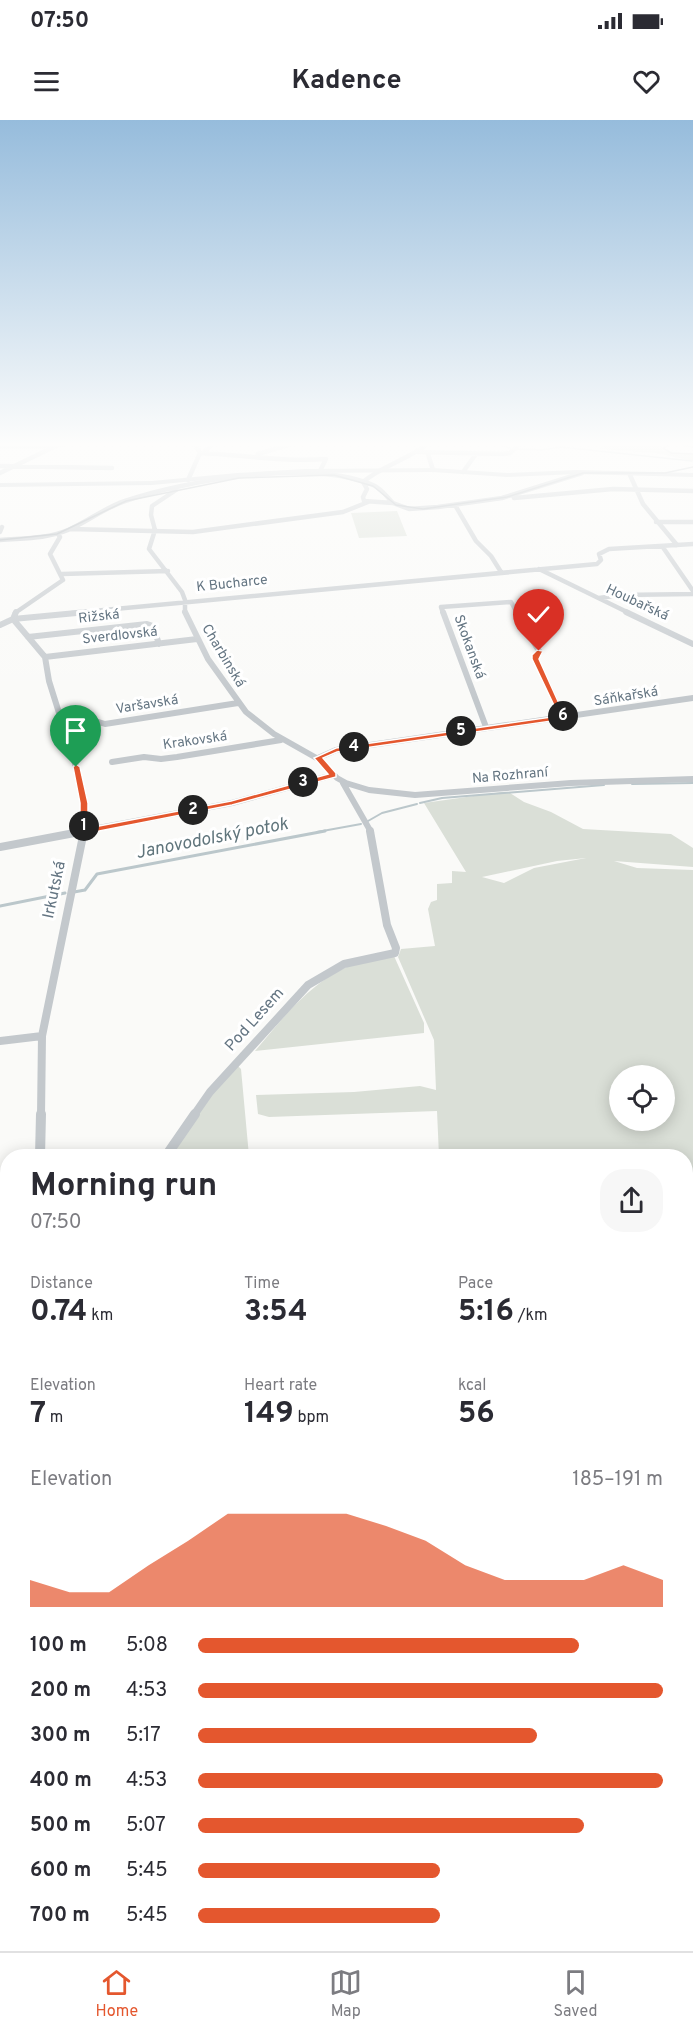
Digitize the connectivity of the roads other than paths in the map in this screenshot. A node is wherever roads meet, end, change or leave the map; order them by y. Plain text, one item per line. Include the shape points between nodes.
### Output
1 (73, 527) edge
2 (227, 527) edge
3 (468, 527) edge
4 (661, 527) edge
5 (70, 529) junction
6 (155, 530) junction
7 (58, 534) junction
8 (0, 540) edge
9 (693, 544) edge
10 (677, 545) junction
11 (662, 546) junction
12 (539, 569) junction
13 (168, 572) junction
14 (501, 572) junction
15 (62, 574) junction
16 (693, 593) edge
17 (598, 598) junction
18 (185, 601) junction
19 (13, 619) junction
20 (0, 625) edge
21 (28, 637) junction
22 (197, 639) junction
23 (159, 644) junction
24 (693, 644) edge
25 (45, 657) junction
26 (693, 699) edge
27 (238, 703) junction
28 (563, 718) junction
29 (62, 722) junction
30 (486, 727) junction
31 (281, 740) junction
32 (318, 758) junction
33 (112, 762) dead end
34 (333, 775) junction
35 (693, 779) edge
36 (343, 783) junction
37 (84, 831) junction
38 (0, 847) edge
39 (42, 1036) junction
40 (0, 1041) edge
41 (40, 1149) edge
42 (171, 1149) edge

1 - 5 street
2 - 6 street via 193,532
3 - 14 street
4 - 10 street
5 - 6 street
5 - 7 street
6 - 13 street, Charbinská via 149,549
7 - 8 street
7 - 15 street via 51,554
9 - 10 street, K Bucharce
10 - 11 street, K Bucharce
11 - 12 street, K Bucharce via 609,549 599,554 601,560 597,564
11 - 16 street
12 - 14 street, K Bucharce
12 - 17 street, Houbařská
13 - 15 street
13 - 18 street, Charbinská
14 - 18 street, K Bucharce
15 - 19 street via 63,580 15,612
16 - 17 street
17 - 24 street, Houbařská
18 - 19 street, K Bucharce
18 - 22 street, Charbinská via 185,614
19 - 20 street
19 - 21 street, Irkutská
21 - 23 street, Rižská via 147,624 153,626
21 - 25 street, Irkutská
22 - 23 street, Sverdlovská
22 - 27 street, Charbinská
23 - 25 street, Sverdlovská
25 - 29 street, Irkutská
26 - 28 street, Sáňkařská
27 - 29 street, Varšavská via 105,724 89,719
27 - 31 street, Charbinská
28 - 30 street, Sáňkařská
28 - 30 street, Skokanská via 536,659 539,651 511,602 441,607
29 - 37 street, Irkutská via 84,803
30 - 32 street, Sáňkařská via 336,750
31 - 32 street, Charbinská
31 - 33 street, Krakovská via 169,758
32 - 34 street, Charbinská
34 - 36 street, Na Rozhraní
34 - 37 street via 232,803
35 - 36 street, Na Rozhraní via 413,796
36 - 42 street, Pod Lesem via 371,833 395,953 344,964 308,985 210,1092
37 - 38 street
37 - 39 street, Irkutská
39 - 40 street
39 - 41 street, Irkutská

